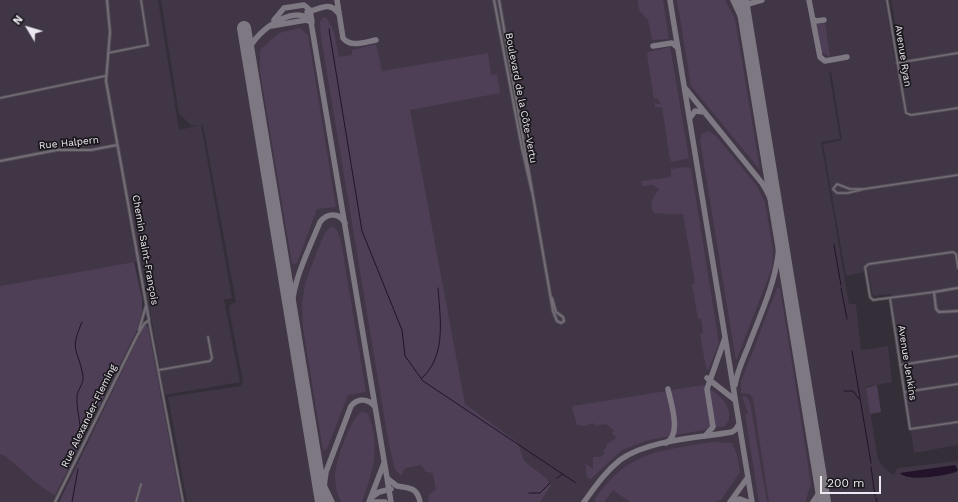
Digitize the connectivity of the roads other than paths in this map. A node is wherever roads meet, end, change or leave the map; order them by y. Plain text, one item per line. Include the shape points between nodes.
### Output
1 (107, 0) edge
2 (141, 0) edge
3 (494, 0) edge
4 (499, 0) edge
5 (887, 0) edge
6 (108, 53) junction
7 (958, 53) edge
8 (897, 63) junction
9 (105, 76) junction
10 (0, 98) edge
11 (958, 108) edge
12 (117, 145) junction
13 (0, 161) edge
14 (958, 175) edge
15 (864, 189) junction
16 (534, 199) junction
17 (958, 268) edge
18 (958, 288) edge
19 (934, 292) junction
20 (552, 298) junction
21 (890, 298) junction
22 (146, 305) junction
23 (958, 311) edge
24 (149, 320) junction
25 (137, 336) junction
26 (208, 337) dead end
27 (958, 356) edge
28 (900, 365) junction
29 (159, 371) junction
30 (958, 384) edge
31 (905, 392) junction
32 (958, 422) edge
33 (141, 484) dead end
34 (55, 502) edge
35 (136, 502) edge
36 (182, 502) edge

1 - 6 street, Chemin Saint-François via 110,29
2 - 6 street via 148,46
3 - 16 street, Boulevard de la Côte-Vertu
4 - 16 street, Boulevard de la Côte-Vertu
5 - 8 street, Avenue Ryan
6 - 9 street, Chemin Saint-François
7 - 8 street
8 - 11 street, Avenue Ryan via 907,114
9 - 10 street
9 - 12 street, Chemin Saint-François
12 - 13 street, Rue Halpern via 91,150 57,150
12 - 22 street, Chemin Saint-François
14 - 15 street
15 - 15 street via 850,189 838,184 833,189 837,193
16 - 20 street, Boulevard de la Côte-Vertu
17 - 21 street via 954,252 866,265 871,299 875,301
18 - 19 street
19 - 21 street
19 - 23 street via 938,312
20 - 20 street, Boulevard de la Côte-Vertu via 556,320 561,323 564,316 556,312
21 - 28 street, Avenue Jenkins
22 - 24 street, Chemin Saint-François
22 - 25 street, Rue Alexander-Fleming
24 - 25 street, Rue Alexander-Fleming
24 - 29 street, Chemin Saint-François
25 - 34 street, Rue Alexander-Fleming
26 - 29 street via 212,358 210,361
27 - 28 street
28 - 31 street, Avenue Jenkins
29 - 36 street, Chemin Saint-François
30 - 31 street
31 - 32 street, Avenue Jenkins via 910,429
33 - 35 street

